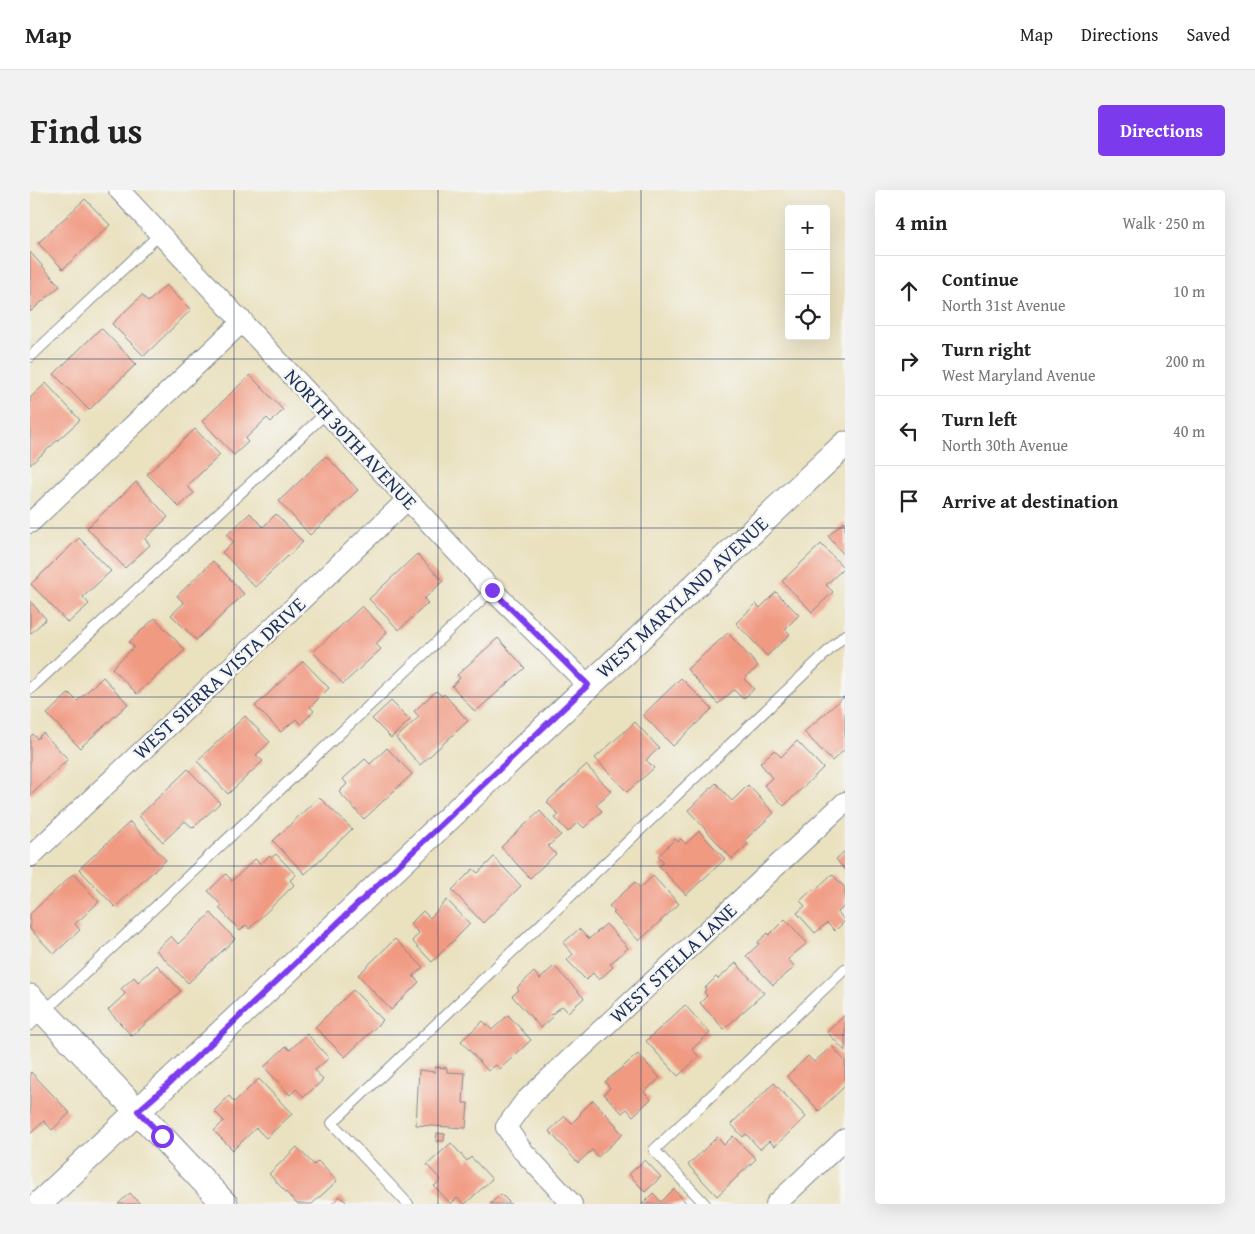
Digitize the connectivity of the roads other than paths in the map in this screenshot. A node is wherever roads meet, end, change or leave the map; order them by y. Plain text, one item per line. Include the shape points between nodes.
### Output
1 (119, 190) edge
2 (160, 234) junction
3 (243, 322) junction
4 (30, 357) edge
5 (326, 413) junction
6 (845, 444) edge
7 (407, 500) junction
8 (30, 523) edge
9 (492, 590) junction
10 (845, 635) edge
11 (588, 685) junction
12 (30, 689) edge
13 (845, 802) edge
14 (30, 856) edge
15 (845, 969) edge
16 (35, 1011) edge
17 (138, 1111) junction
18 (845, 1139) edge
19 (39, 1204) edge
20 (225, 1204) edge
21 (408, 1204) edge
22 (572, 1204) edge
23 (705, 1204) edge
24 (776, 1204) edge

1 - 2 street, NORTH 30TH AVENUE
2 - 3 street, NORTH 30TH AVENUE
2 - 4 lane
3 - 5 street, NORTH 30TH AVENUE
3 - 8 street
5 - 7 street, NORTH 30TH AVENUE
5 - 12 lane
6 - 11 street, WEST MARYLAND AVENUE
7 - 9 street, NORTH 30TH AVENUE
7 - 14 street, WEST SIERRA VISTA DRIVE
9 - 11 street, NORTH 30TH AVENUE
9 - 16 lane
10 - 21 lane via 332,1123
11 - 17 street, WEST MARYLAND AVENUE
13 - 22 street, WEST STELLA LANE via 525,1101 506,1127 520,1149
15 - 23 lane via 654,1150
16 - 17 street
17 - 19 street, WEST MARYLAND AVENUE
17 - 20 street
18 - 24 street

